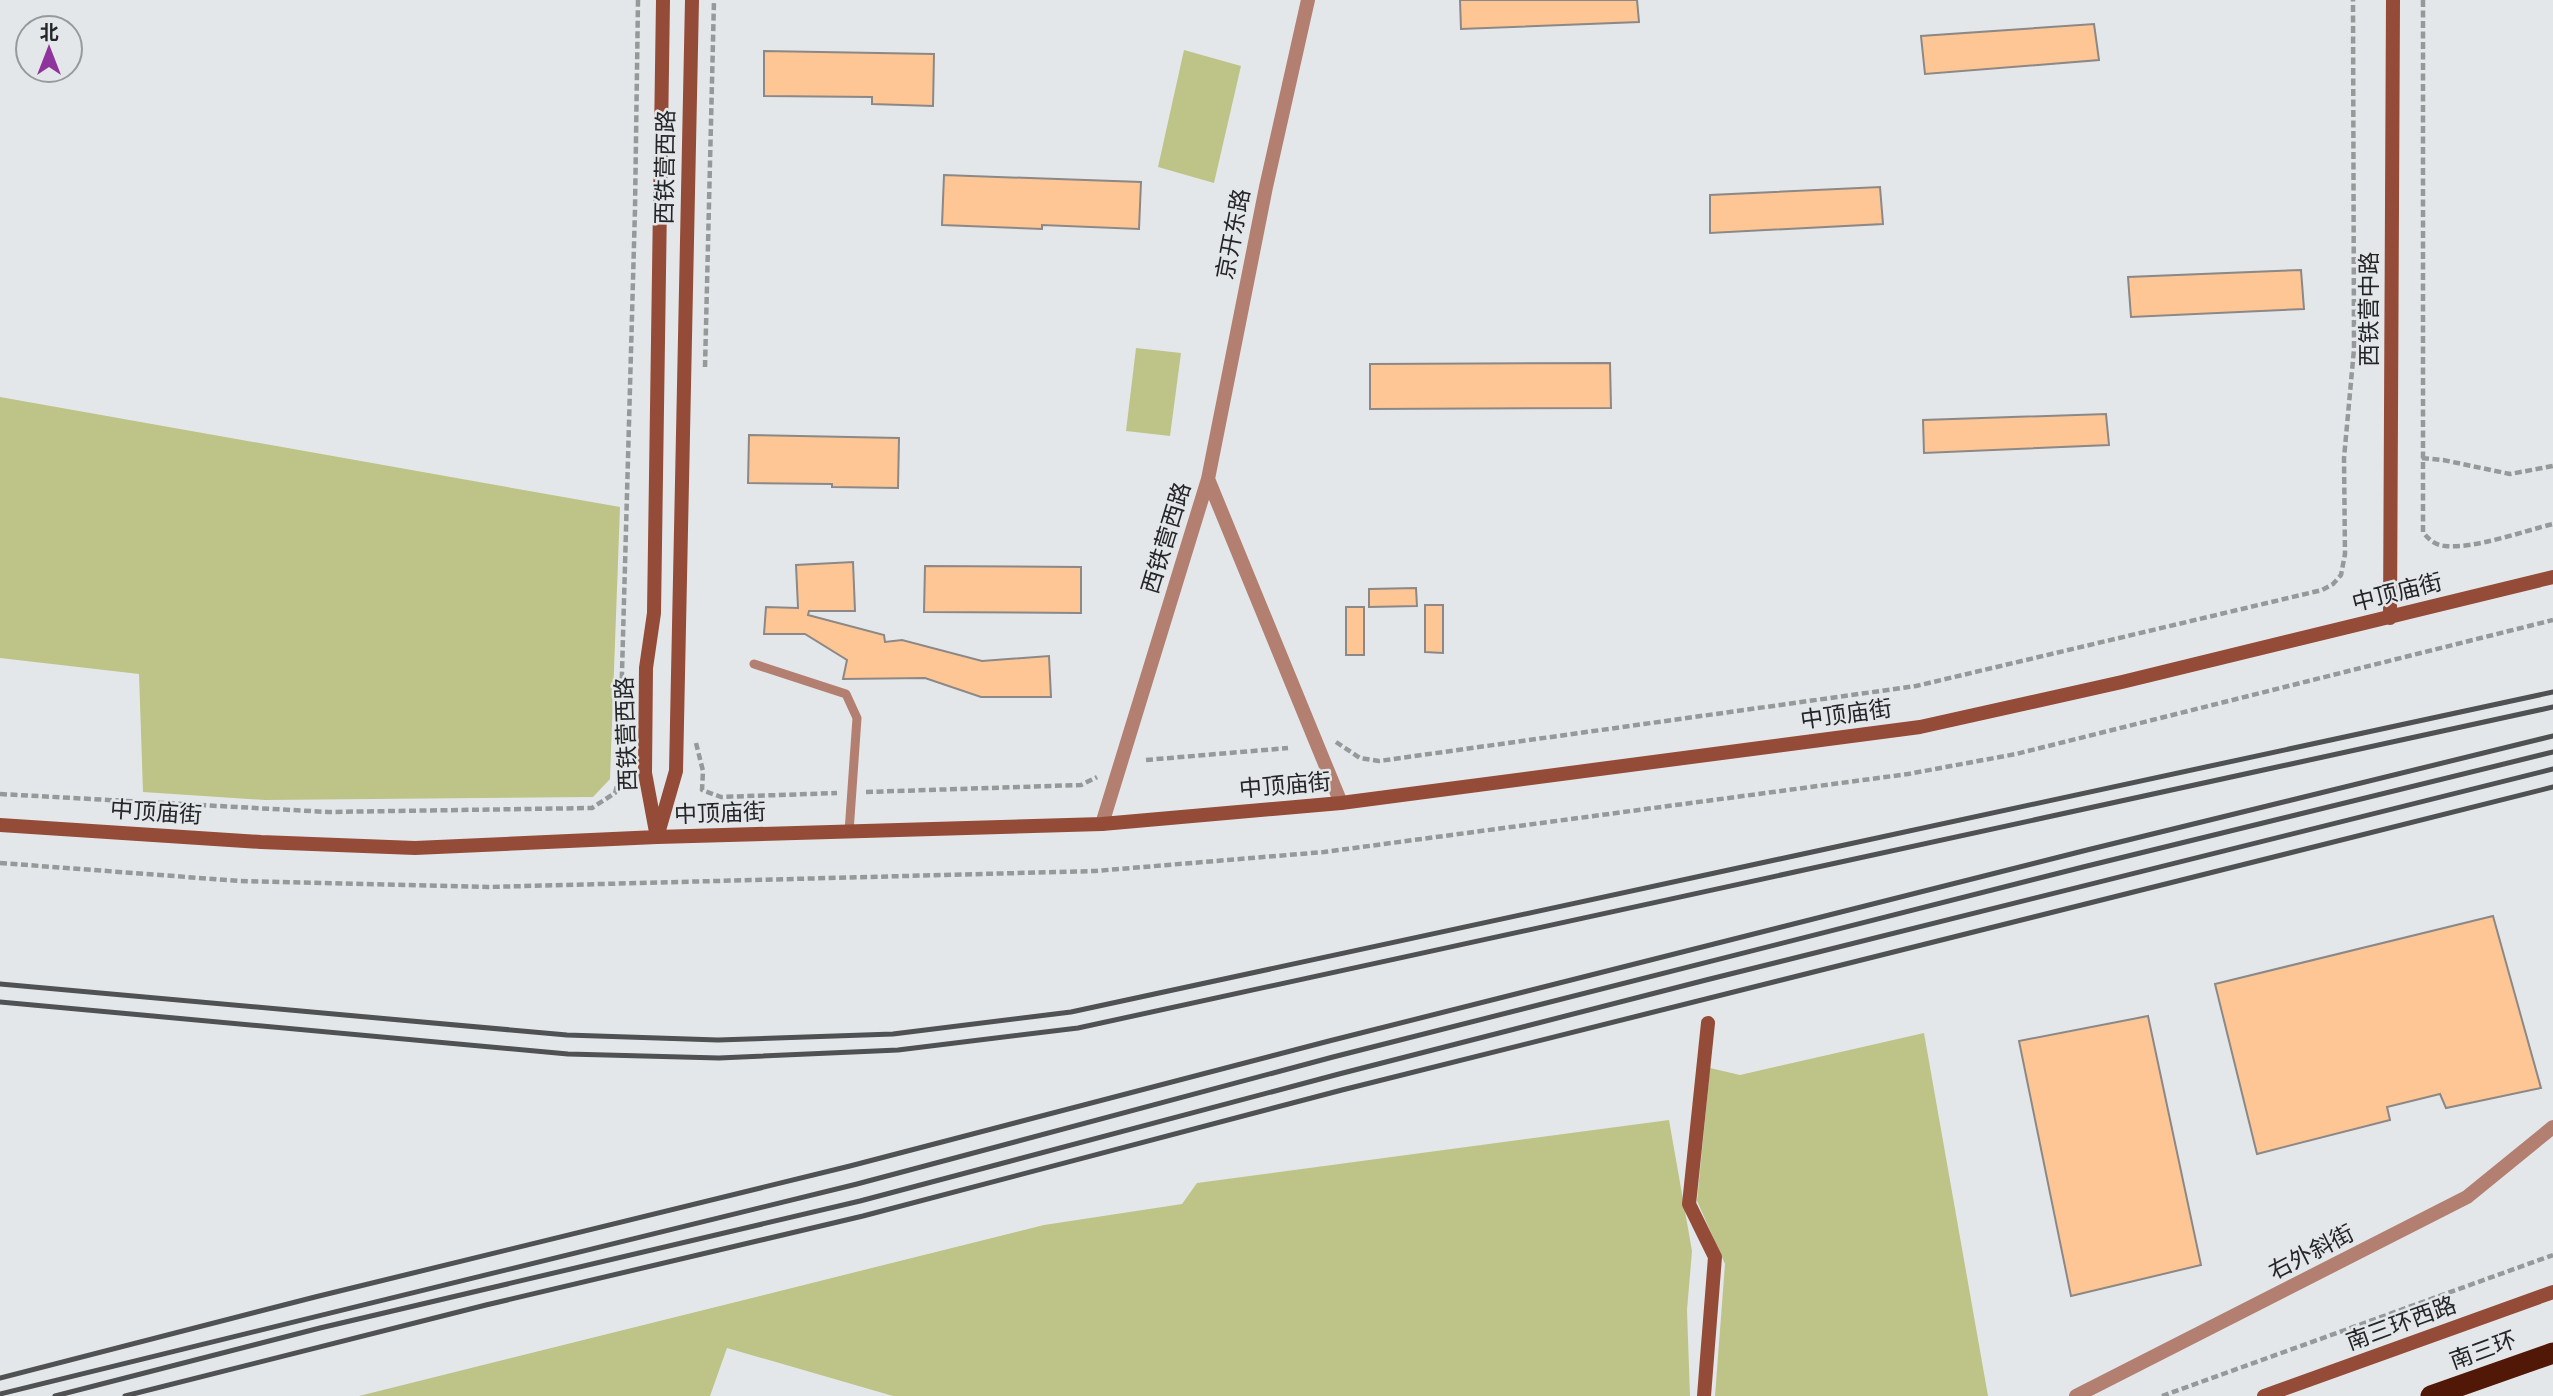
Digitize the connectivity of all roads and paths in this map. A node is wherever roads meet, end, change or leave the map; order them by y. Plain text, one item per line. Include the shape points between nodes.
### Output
1 (638, 0) edge
2 (663, 0) edge
3 (692, 0) edge
4 (714, 0) edge
5 (1308, 0) edge
6 (2353, 0) edge
7 (2393, 0) edge
8 (2423, 0) edge
9 (705, 378) dead end
10 (2422, 458) junction
11 (2553, 466) edge
12 (1208, 479) junction
13 (2553, 524) edge
14 (2553, 577) edge
15 (2390, 618) junction
16 (754, 664) dead end
17 (1330, 733) dead end
18 (696, 742) dead end
19 (1288, 748) dead end
20 (1146, 760) dead end
21 (1102, 771) dead end
22 (852, 793) junction
23 (0, 794) edge
24 (1341, 803) junction
25 (1102, 824) junction
26 (0, 825) edge
27 (849, 832) junction
28 (656, 837) junction
29 (1707, 1023) dead end
30 (2553, 1127) edge
31 (2553, 1255) edge
32 (2553, 1292) edge
33 (2553, 1353) edge
34 (1704, 1396) edge
35 (2076, 1396) edge
36 (2162, 1396) edge
37 (2264, 1396) edge
38 (2431, 1396) edge

1 - 23 path via 635,237 615,793 592,808 328,812
2 - 28 street, 西铁营西路 via 654,599 646,668 645,760
3 - 28 street, 西铁营西路 via 676,771
4 - 9 path
5 - 12 street, 京开东路
6 - 17 path via 2354,349 2344,458 2346,554 2341,575 2333,584 1916,686 1379,761 1360,758
7 - 15 street, 西铁营中路
8 - 10 path
10 - 11 path via 2510,474
10 - 13 path via 2423,532 2431,542 2464,545
12 - 24 street, 西铁营西路
12 - 25 street, 西铁营西路
14 - 15 street, 中顶庙街
15 - 24 street, 中顶庙街 via 1920,727
16 - 22 lane via 846,694 857,718
18 - 22 path via 702,790 721,797
19 - 20 path
21 - 22 path via 1081,785
22 - 27 lane
24 - 25 street, 中顶庙街
25 - 27 street, 中顶庙街
26 - 28 street, 中顶庙街 via 415,848
27 - 28 street, 中顶庙街
29 - 34 street via 1689,1204 1716,1257
30 - 35 street, 右外斜街 via 2467,1197
31 - 36 path
32 - 37 street, 南三环西路
33 - 38 highway, 南三环

